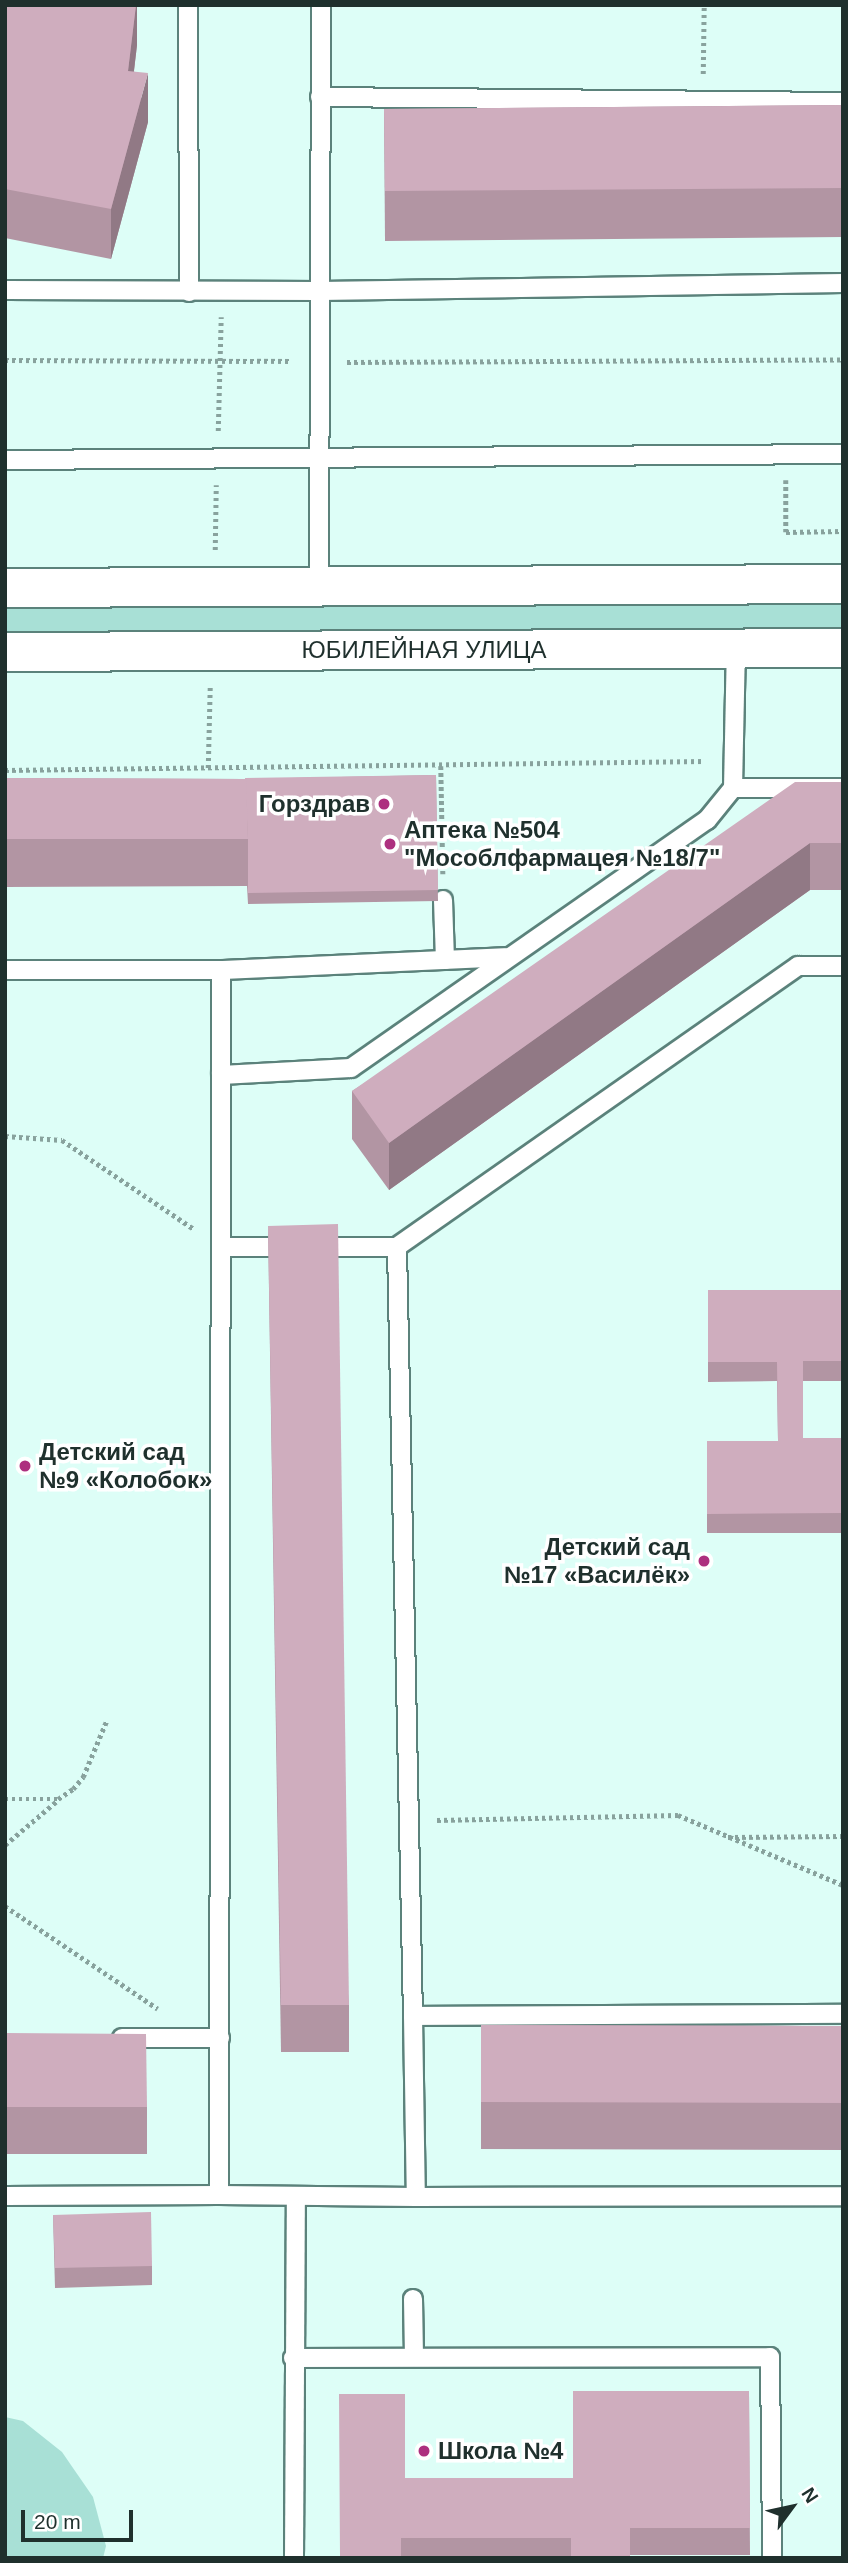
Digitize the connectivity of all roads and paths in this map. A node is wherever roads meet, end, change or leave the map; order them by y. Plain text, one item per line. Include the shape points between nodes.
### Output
1 (188, 5) edge
2 (321, 5) edge
3 (704, 5) edge
4 (320, 97) junction
5 (703, 100) junction
6 (843, 102) edge
7 (843, 284) edge
8 (5, 290) edge
9 (320, 291) junction
10 (189, 292) junction
11 (843, 359) edge
12 (5, 360) edge
13 (320, 361) junction
14 (786, 454) junction
15 (843, 454) edge
16 (319, 455) junction
17 (5, 460) edge
18 (843, 531) edge
19 (843, 584) edge
20 (319, 586) junction
21 (5, 588) edge
22 (736, 648) junction
23 (843, 648) edge
24 (5, 652) edge
25 (211, 682) dead end
26 (734, 761) junction
27 (441, 766) junction
28 (208, 768) junction
29 (5, 770) edge
30 (733, 788) junction
31 (843, 788) edge
32 (443, 900) joint
33 (506, 957) junction
34 (445, 960) junction
35 (843, 967) edge
36 (5, 970) edge
37 (221, 970) junction
38 (221, 1075) junction
39 (5, 1136) edge
40 (221, 1247) junction
41 (397, 1247) junction
42 (106, 1722) dead end
43 (5, 1799) edge
44 (58, 1799) junction
45 (411, 1821) junction
46 (843, 1836) edge
47 (725, 1837) junction
48 (5, 1845) edge
49 (843, 1885) edge
50 (5, 1906) edge
51 (843, 2014) edge
52 (413, 2016) junction
53 (180, 2038) junction
54 (220, 2038) junction
55 (99, 2039) edge
56 (219, 2195) junction
57 (5, 2196) edge
58 (843, 2196) edge
59 (296, 2197) junction
60 (416, 2197) junction
61 (413, 2299) dead end
62 (414, 2357) junction
63 (293, 2358) junction
64 (294, 2558) edge
65 (772, 2558) edge

1 - 10 lane
2 - 4 lane
3 - 5 path
4 - 5 lane
4 - 9 lane
5 - 6 lane
7 - 9 lane
8 - 10 lane
9 - 10 lane
9 - 13 lane
11 - 13 path
12 - 13 path
13 - 16 lane
14 - 15 lane
14 - 16 lane
14 - 18 path via 786,532
16 - 17 lane
16 - 20 lane
19 - 20 main road
20 - 21 main road
22 - 23 main road, ЮБИЛЕЙНАЯ УЛИЦА
22 - 24 main road, ЮБИЛЕЙНАЯ УЛИЦА
22 - 26 lane
25 - 28 path
26 - 27 path
26 - 30 lane
27 - 28 path
27 - 32 path
28 - 29 path
30 - 31 lane
30 - 33 lane via 707,820
32 - 34 lane
33 - 34 lane
33 - 38 lane via 351,1068
34 - 37 lane
35 - 41 lane via 798,967
36 - 37 lane
37 - 38 lane
38 - 40 lane
39 - 40 path via 52,1138 69,1144
40 - 41 lane
40 - 54 lane
41 - 45 lane
42 - 44 path via 83,1777
43 - 44 path
44 - 48 path
45 - 47 path via 678,1815
45 - 52 lane
46 - 47 path
47 - 49 path
50 - 53 path via 169,2016
51 - 52 lane
52 - 60 lane
53 - 54 lane
53 - 55 lane
54 - 56 lane
56 - 57 lane
56 - 59 lane
58 - 60 lane
59 - 60 lane
59 - 63 lane
61 - 62 lane
62 - 63 lane
62 - 65 lane via 770,2357
63 - 64 lane

